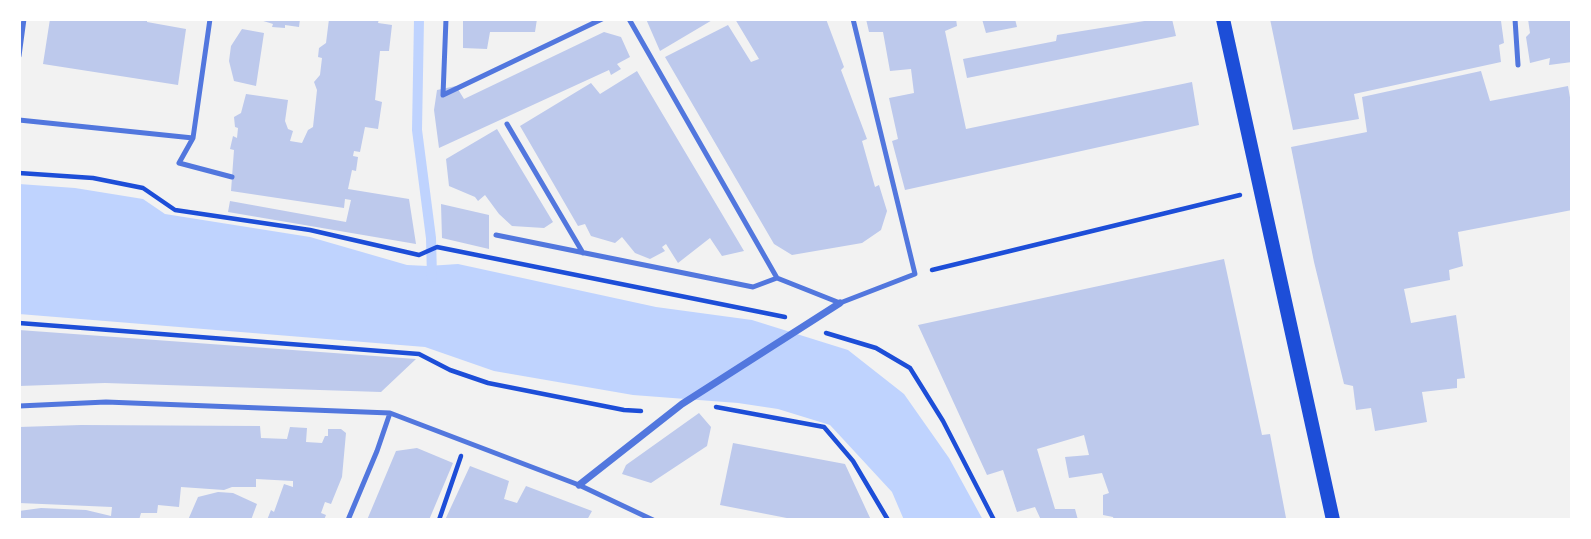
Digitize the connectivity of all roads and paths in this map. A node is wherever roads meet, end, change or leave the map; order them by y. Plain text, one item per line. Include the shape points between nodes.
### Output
1 (24, 19) edge
2 (210, 19) edge
3 (446, 19) edge
4 (602, 19) edge
5 (629, 19) edge
6 (853, 19) edge
7 (1223, 19) edge
8 (1515, 19) edge
9 (19, 56) edge
10 (1518, 65) dead end
11 (19, 120) edge
12 (507, 124) dead end
13 (192, 138) junction
14 (19, 173) edge
15 (232, 177) dead end
16 (1261, 190) junction
17 (496, 235) dead end
18 (583, 253) junction
19 (915, 274) junction
20 (777, 278) junction
21 (839, 303) junction
22 (19, 323) edge
23 (804, 326) junction
24 (19, 406) edge
25 (671, 412) junction
26 (390, 413) junction
27 (466, 442) junction
28 (579, 485) junction
29 (348, 520) edge
30 (439, 520) edge
31 (653, 520) edge
32 (888, 520) edge
33 (994, 520) edge
34 (1333, 520) edge

1 - 9 lane
2 - 13 lane
3 - 4 lane via 443,95
5 - 20 lane
6 - 19 lane
7 - 16 main road
8 - 10 lane
11 - 13 lane
12 - 18 lane
13 - 15 lane via 180,163
14 - 23 path via 93,178 143,188 175,209 310,230 419,255 437,247 775,314
16 - 19 path
16 - 34 main road
17 - 18 lane
18 - 20 lane via 752,287
19 - 21 lane
20 - 21 lane
21 - 23 street
22 - 25 path via 419,354 488,383 624,410
23 - 25 street
23 - 33 path via 876,348 910,368
24 - 26 lane via 106,402
25 - 28 street
25 - 32 path via 716,407 824,427 853,461
26 - 27 lane
26 - 29 lane
27 - 28 lane
27 - 30 path
28 - 31 lane

